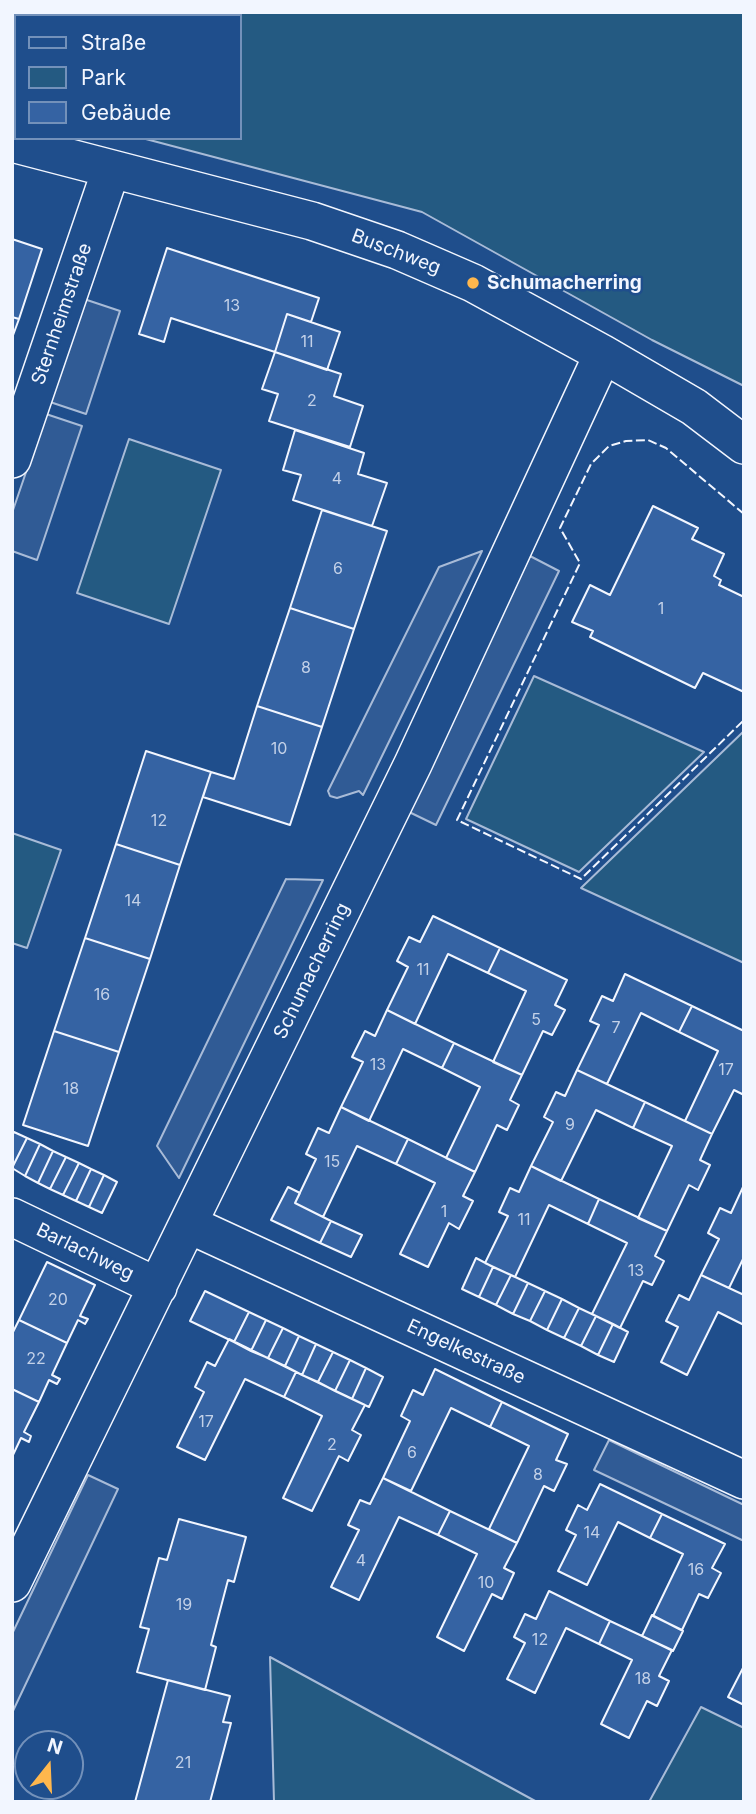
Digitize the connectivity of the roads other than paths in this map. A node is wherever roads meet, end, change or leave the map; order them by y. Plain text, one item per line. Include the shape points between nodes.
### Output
1 (12, 143) edge
2 (111, 170) junction
3 (603, 354) junction
4 (744, 445) edge
5 (12, 459) edge
6 (12, 1217) edge
7 (188, 1224) junction
8 (158, 1287) junction
9 (744, 1480) edge
10 (12, 1583) edge

1 - 2 street, Buschweg
2 - 3 street, Buschweg via 312,221 397,250 473,283
2 - 5 street, Sternheimstraße
3 - 4 street, Buschweg via 694,407
3 - 7 street, Schumacherring via 413,764
6 - 8 street, Barlachweg
7 - 8 street, Schumacherring
7 - 9 street, Engelkestraße
8 - 10 street, Schumacherring

